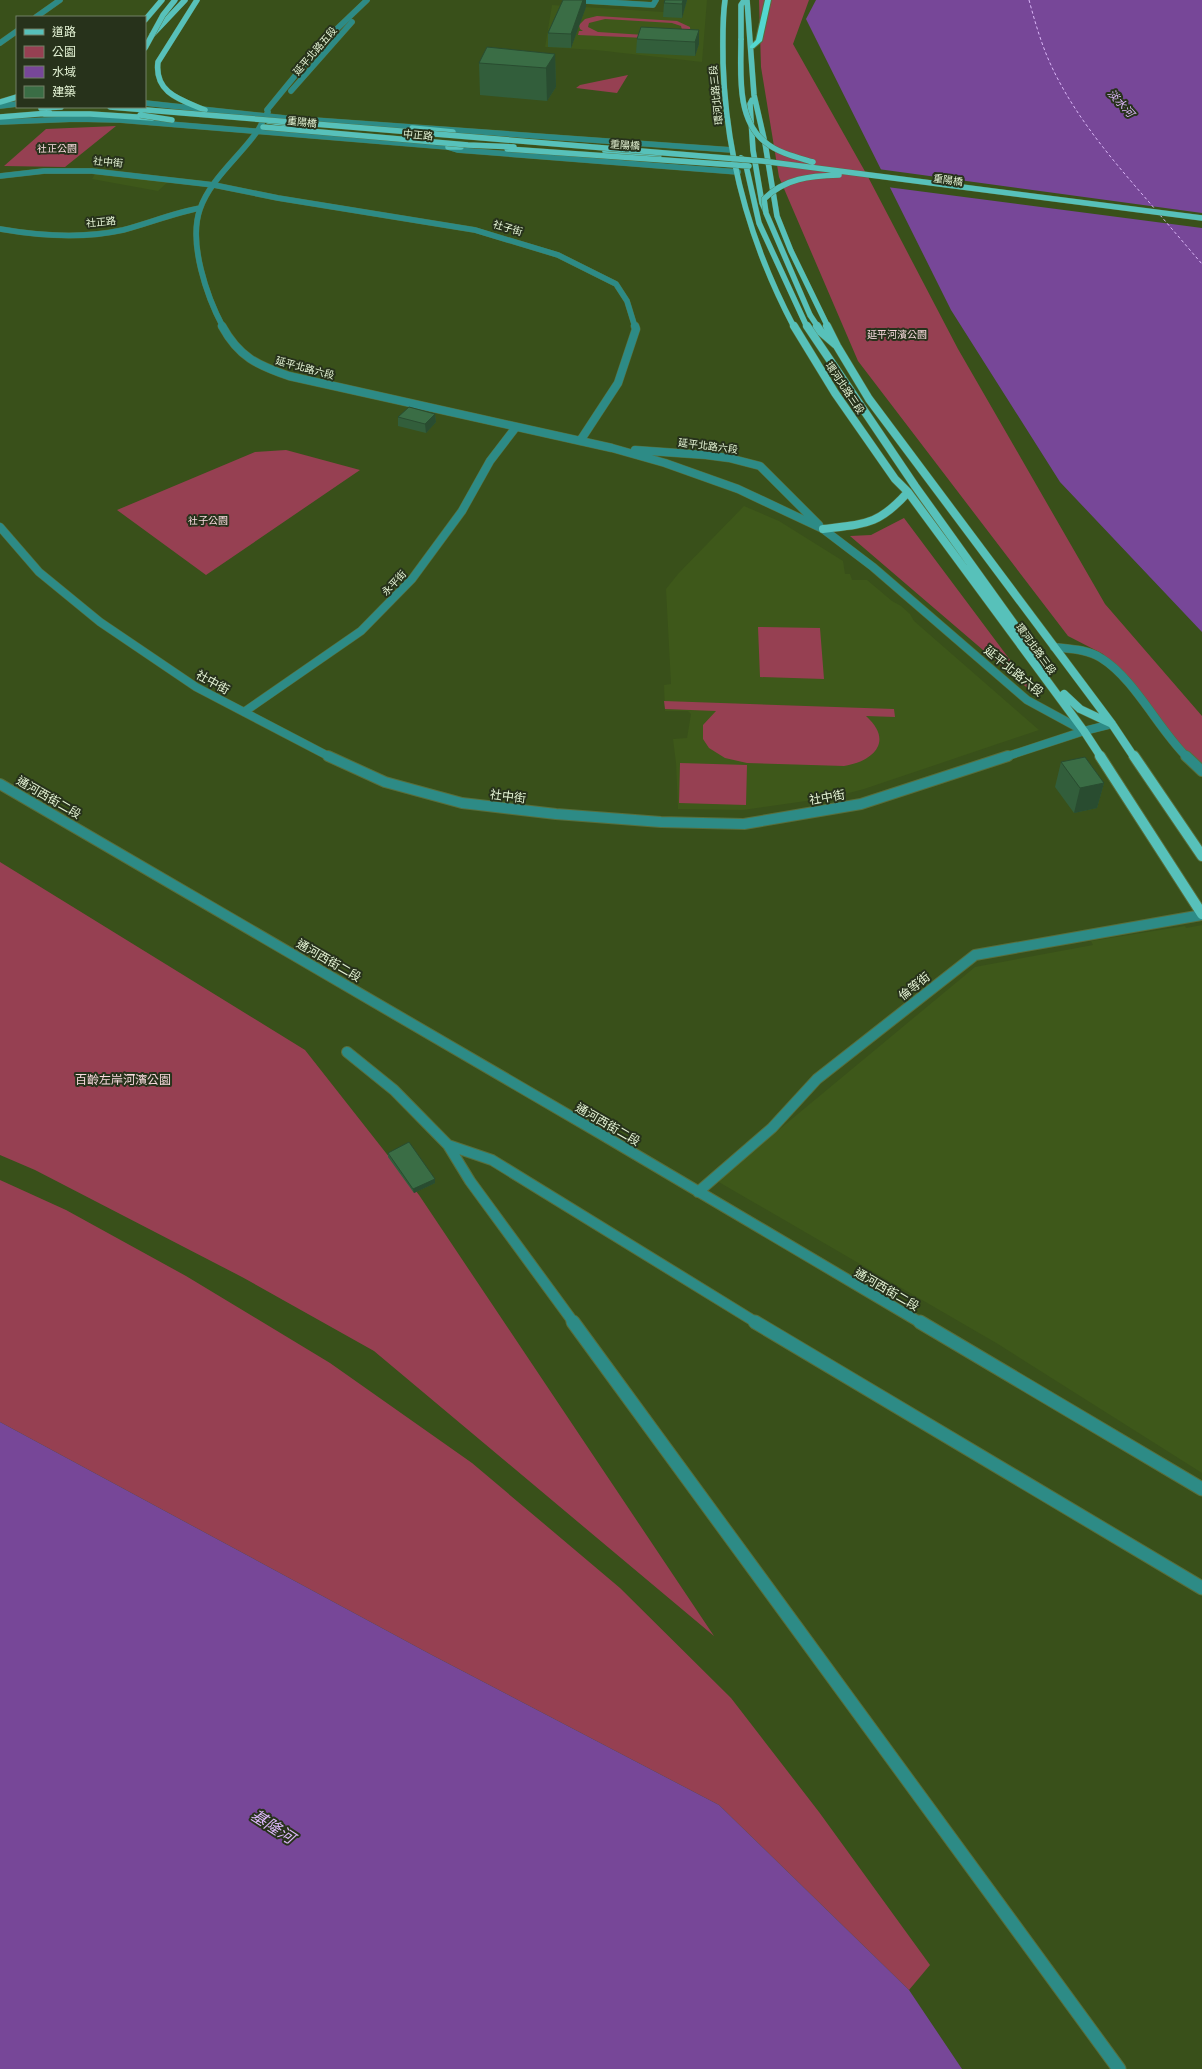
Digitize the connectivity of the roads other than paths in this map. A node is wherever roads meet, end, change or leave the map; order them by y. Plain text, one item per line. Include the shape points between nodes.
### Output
1 (60, 0) edge
2 (162, 0) edge
3 (175, 0) edge
4 (185, 0) edge
5 (197, 0) edge
6 (367, 0) edge
7 (375, 0) edge
8 (570, 0) edge
9 (656, 0) edge
10 (725, 0) edge
11 (746, 0) edge
12 (767, 2) edge
13 (37, 16) edge
14 (146, 19) edge
15 (16, 32) edge
16 (146, 42) edge
17 (0, 43) edge
18 (146, 46) edge
19 (752, 47) junction
20 (754, 95) junction
21 (16, 97) edge
22 (0, 102) edge
23 (146, 103) edge
24 (16, 104) edge
25 (0, 106) edge
26 (41, 108) edge
27 (75, 108) edge
28 (126, 108) edge
29 (126, 108) edge
30 (0, 110) edge
31 (205, 110) junction
32 (225, 112) junction
33 (44, 114) junction
34 (0, 117) edge
35 (267, 117) junction
36 (154, 118) junction
37 (0, 122) edge
38 (333, 122) junction
39 (213, 128) junction
40 (314, 128) junction
41 (412, 128) junction
42 (287, 129) junction
43 (257, 132) junction
44 (323, 137) junction
45 (765, 143) junction
46 (448, 147) junction
47 (732, 150) junction
48 (753, 150) junction
49 (734, 161) junction
50 (745, 161) junction
51 (761, 164) junction
52 (738, 172) junction
53 (841, 175) junction
54 (0, 176) edge
55 (911, 180) junction
56 (214, 185) junction
57 (200, 208) junction
58 (1202, 218) edge
59 (1202, 222) edge
60 (0, 229) edge
61 (791, 251) junction
62 (837, 346) junction
63 (516, 427) junction
64 (580, 441) junction
65 (612, 448) junction
66 (908, 492) junction
67 (0, 527) edge
68 (822, 530) junction
69 (1054, 648) junction
70 (244, 712) junction
71 (1112, 724) junction
72 (1084, 731) junction
73 (1202, 772) edge
74 (0, 784) edge
75 (1202, 856) edge
76 (1202, 914) edge
77 (347, 1052) dead end
78 (448, 1145) junction
79 (698, 1192) junction
80 (1202, 1489) edge
81 (1202, 1588) edge
82 (1118, 2069) edge

1 - 13 street
2 - 14 main road
3 - 18 main road, bridge
4 - 16 main road, bridge
5 - 31 main road via 158,62 156,72 158,82 166,90
6 - 35 street, 延平北路五段 via 321,44 267,110
7 - 35 street, 延平北路五段
8 - 9 street via 653,5
10 - 47 main road, 環河北路三段 via 722,19 722,66
11 - 19 main road, 環河北路三段
11 - 55 main road, bridge via 741,5 742,83 748,119 760,138 774,148 808,161
12 - 19 highway via 759,42
15 - 17 street
19 - 20 main road, 環河北路三段
20 - 45 main road, 環河北路三段
20 - 48 main road via 750,104
21 - 22 main road
23 - 31 street, 中正路
24 - 25 street
26 - 30 main road
27 - 33 main road
28 - 35 main road, 重陽橋, bridge
29 - 36 main road, bridge via 136,114
31 - 32 street, 中正路
32 - 35 street, 中正路
32 - 39 street
33 - 34 main road
33 - 36 main road, 重陽橋, bridge
35 - 38 street, 中正路
35 - 40 main road, bridge
35 - 43 street, 延平北路五段
35 - 51 main road, 重陽橋, bridge
36 - 42 main road, 重陽橋, bridge
37 - 39 street, 中正路 via 96,119
38 - 41 street, 中正路
38 - 44 street
39 - 43 street, 中正路
40 - 42 main road, bridge
40 - 49 main road
41 - 47 street, 中正路
41 - 51 main road, bridge via 739,156
42 - 51 main road, 重陽橋, bridge via 468,145
43 - 44 street, 中正路
43 - 56 street, 延平北路六段
44 - 46 street, 中正路
45 - 48 main road
45 - 61 main road, 環河北路三段 via 777,216
46 - 51 main road, bridge via 731,166
46 - 52 street, 中正路 via 465,151
47 - 49 main road, 環河北路三段
47 - 50 main road
48 - 50 main road
48 - 61 main road via 762,203 782,241
49 - 50 main road
49 - 52 main road, 環河北路三段
50 - 52 main road
50 - 71 main road via 759,223 804,322 915,486 1071,703 1086,714
51 - 53 main road, 重陽橋, bridge
51 - 55 main road, 重陽橋, bridge
52 - 66 main road, 環河北路三段 via 746,213 779,298 802,341 835,393 890,473
53 - 59 main road, 重陽橋
53 - 62 main road, bridge via 817,176 784,183 773,189 764,199 766,213 810,314 821,332
54 - 56 street, 社中街 via 44,171 92,171
55 - 58 main road, 重陽橋, bridge
56 - 57 street, 延平北路六段
56 - 64 street, 社子街 via 497,235 558,255 616,284 627,301 636,329 635,338 618,383
57 - 60 street, 社正路 via 105,233 20,233
57 - 63 street, 延平北路六段 via 197,249 209,298 231,341 245,357 262,367 305,380
61 - 62 main road, 環河北路三段
62 - 69 main road, 環河北路三段 via 869,399
63 - 64 street, 延平北路六段
63 - 70 street, 永平街 via 486,467 462,511 412,579 361,631
64 - 65 street, 延平北路六段
65 - 68 street, 延平北路六段 via 665,463 738,489
65 - 68 street, 延平北路六段 via 706,454 760,466
66 - 68 main road via 879,520 868,524
66 - 72 main road, 環河北路三段
67 - 70 street, 社中街 via 39,572 100,622 196,687
68 - 72 street, 延平北路六段 via 873,566 1027,700
69 - 71 main road, 環河北路三段
69 - 73 street via 1081,650 1101,658 1120,674 1181,751
70 - 72 street, 社中街 via 306,746 385,782 462,803 556,814 662,822 744,824 861,804
71 - 72 street, 社中街
71 - 75 main road
72 - 76 main road, 延平北路六段
74 - 79 street, 通河西街二段
76 - 79 street, 倫等街 via 975,955 817,1079 772,1128
77 - 78 street via 394,1090
78 - 81 street via 492,1160 708,1294
78 - 82 street via 470,1181
79 - 80 street, 通河西街二段

